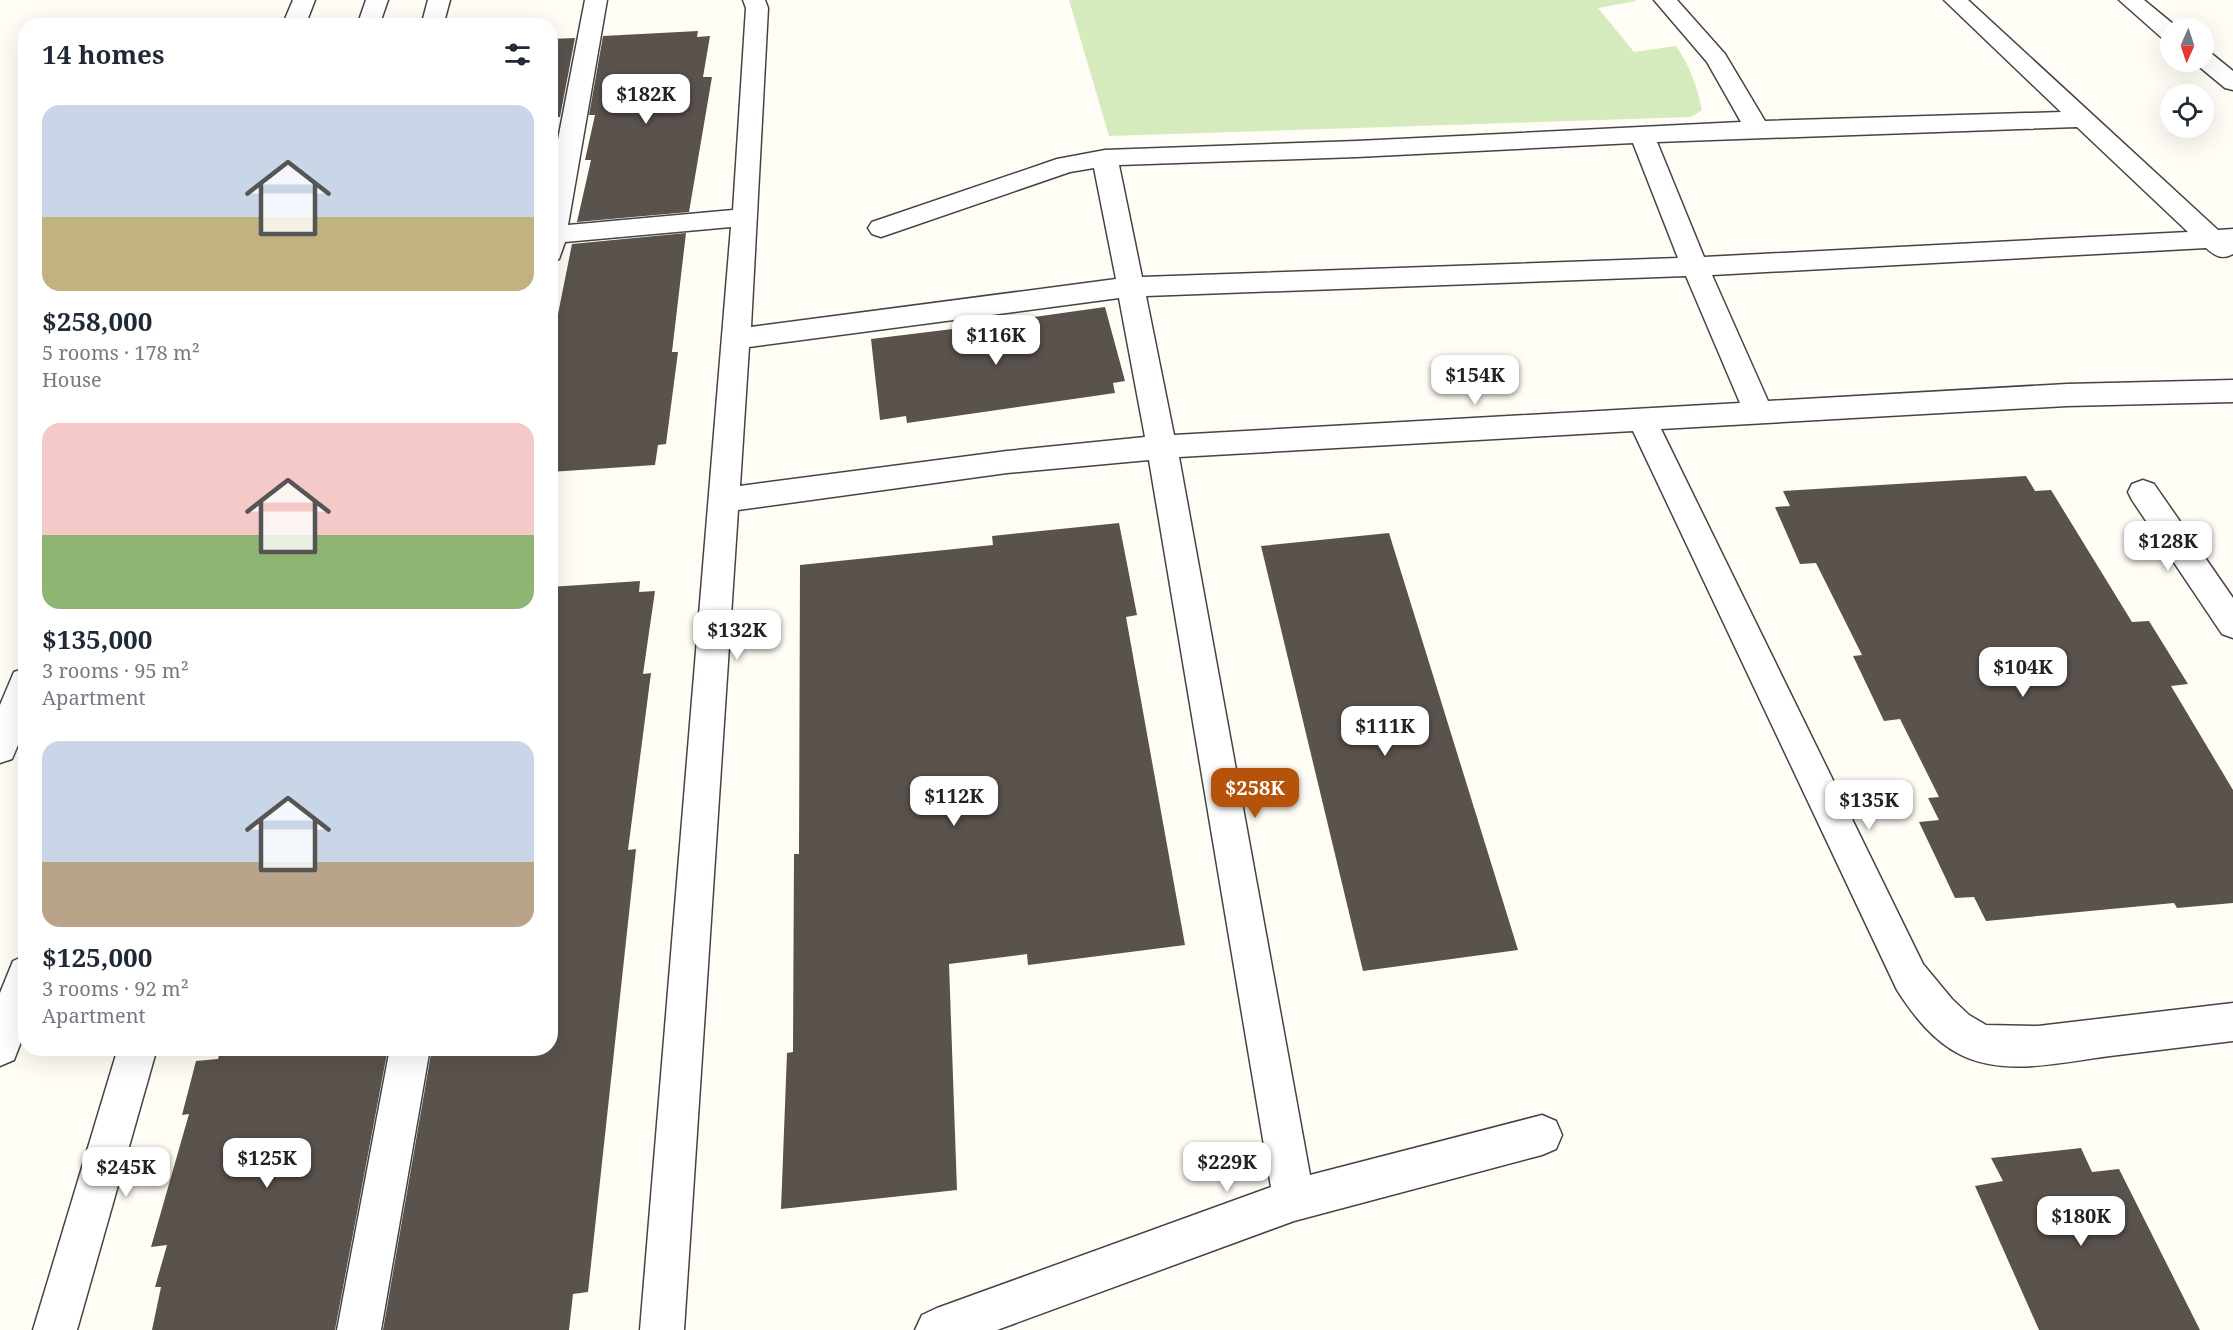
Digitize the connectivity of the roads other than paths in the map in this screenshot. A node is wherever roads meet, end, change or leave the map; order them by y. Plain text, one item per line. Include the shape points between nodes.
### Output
1 (304, 0) edge
2 (377, 0) edge
3 (439, 0) edge
4 (596, 0) edge
5 (754, 0) edge
6 (1665, 0) edge
7 (1955, 0) edge
8 (2130, 0) edge
9 (296, 18) edge
10 (371, 18) edge
11 (434, 18) edge
12 (2160, 25) edge
13 (2214, 67) edge
14 (2233, 83) edge
15 (2081, 119) junction
16 (1757, 129) junction
17 (1642, 134) junction
18 (1105, 159) junction
19 (558, 207) edge
20 (745, 218) junction
21 (881, 228) dead end
22 (558, 239) edge
23 (2223, 239) edge
24 (2233, 258) edge
25 (1695, 267) junction
26 (1130, 287) junction
27 (735, 339) junction
28 (2233, 391) edge
29 (1758, 412) junction
30 (1642, 420) junction
31 (1162, 447) junction
32 (2143, 492) dead end
33 (724, 500) junction
34 (2233, 624) edge
35 (18, 702) edge
36 (0, 748) edge
37 (18, 996) edge
38 (2233, 1022) edge
39 (0, 1046) edge
40 (136, 1056) edge
41 (409, 1056) edge
42 (1542, 1135) dead end
43 (1294, 1200) junction
44 (55, 1330) edge
45 (359, 1330) edge
46 (662, 1330) edge
47 (937, 1330) edge

1 - 9 street
2 - 10 street
3 - 11 street
4 - 19 street
5 - 20 street via 757,8
6 - 16 street via 1717,59
7 - 15 street
8 - 12 street
13 - 14 street
15 - 16 street
15 - 23 street
16 - 17 street
17 - 18 street
17 - 25 street
18 - 21 street via 1066,165
18 - 26 street
20 - 22 street
20 - 27 street
23 - 24 street
23 - 25 street
25 - 26 street
25 - 29 street
26 - 27 street
26 - 31 street
27 - 33 street
28 - 29 street via 2067,395
29 - 30 street
30 - 31 street
30 - 38 street via 1910,977 1929,1003 1952,1026 1976,1042 1998,1046
31 - 33 street via 1007,462
31 - 43 street
32 - 34 street
33 - 46 street
35 - 36 street
37 - 39 street
40 - 44 street
41 - 45 street
42 - 43 street
43 - 47 street

